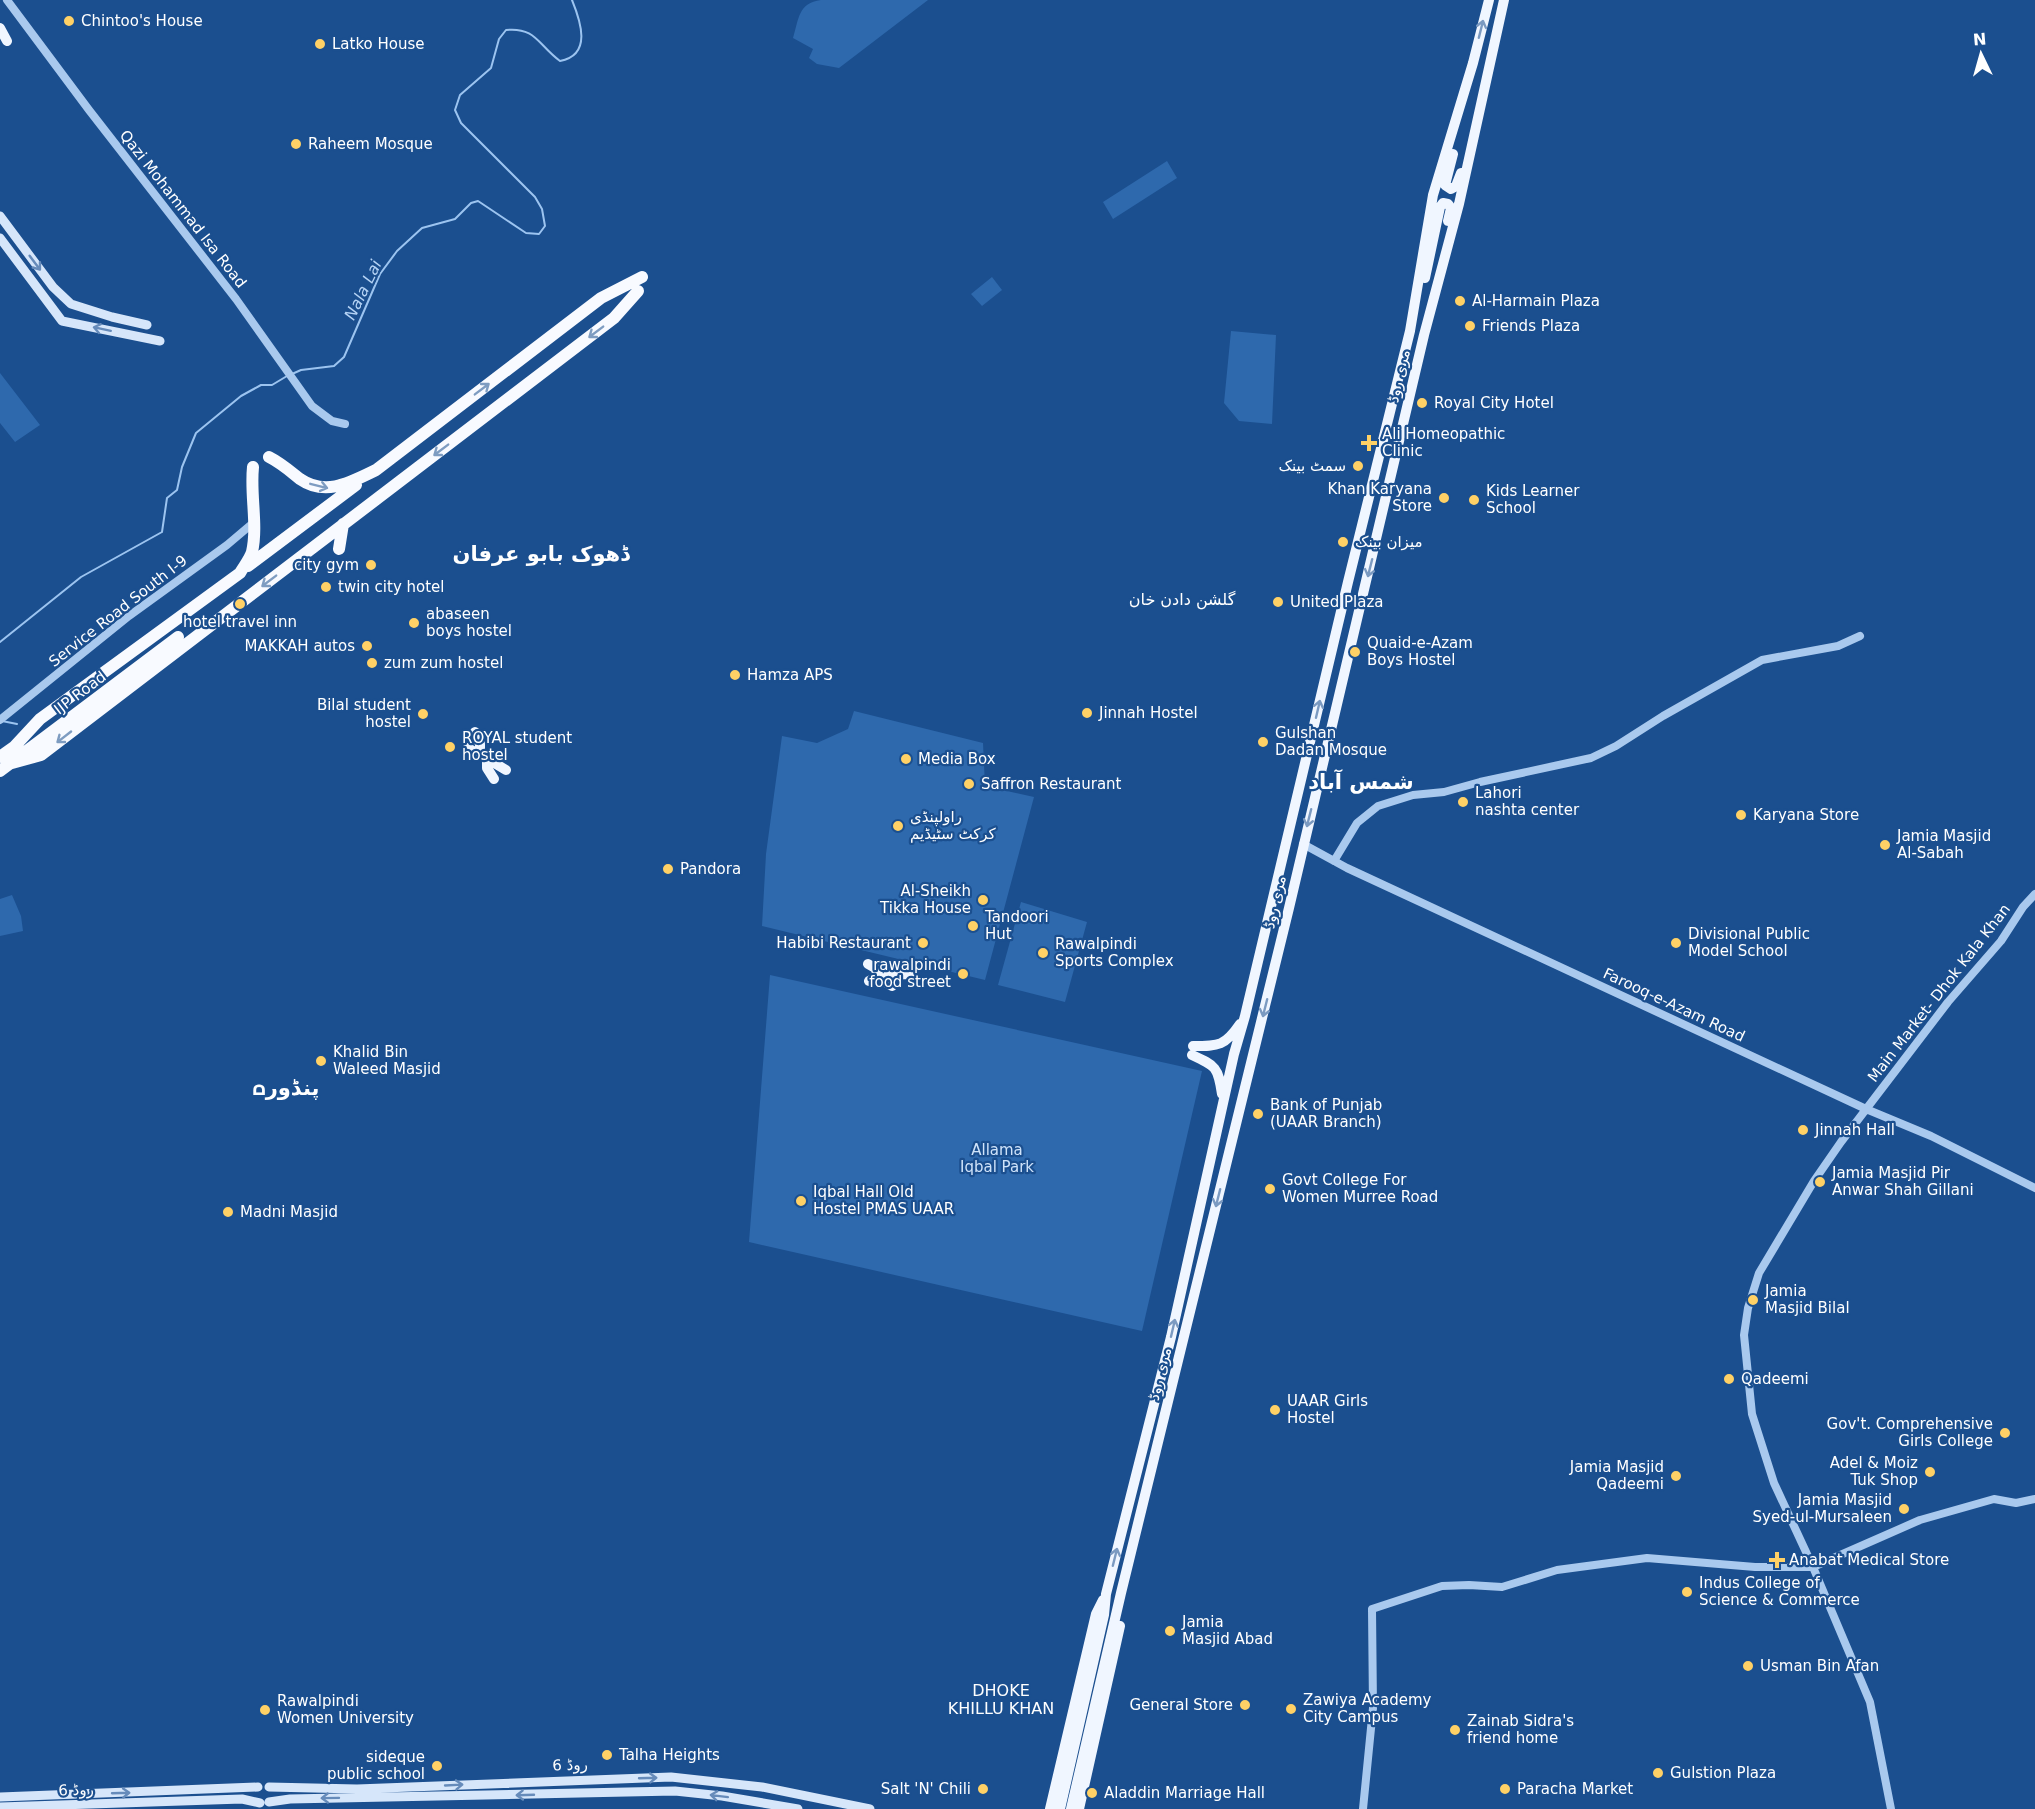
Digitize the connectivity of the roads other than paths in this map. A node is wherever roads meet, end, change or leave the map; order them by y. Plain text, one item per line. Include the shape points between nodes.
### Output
1 (7, 0) edge
2 (1489, 0) edge
3 (1504, 0) edge
4 (0, 28) edge
5 (1497, 30) junction
6 (7, 41) dead end
7 (1473, 63) junction
8 (0, 216) edge
9 (0, 238) edge
10 (642, 277) dead end
11 (638, 291) dead end
12 (70, 304) junction
13 (76, 323) junction
14 (147, 325) dead end
15 (1410, 331) junction
16 (1424, 335) junction
17 (160, 341) dead end
18 (345, 423) dead end
19 (269, 457) dead end
20 (253, 466) dead end
21 (376, 470) junction
22 (253, 523) junction
23 (343, 524) junction
24 (339, 549) dead end
25 (240, 573) junction
26 (1860, 636) dead end
27 (0, 720) edge
28 (475, 732) dead end
29 (14, 747) junction
30 (468, 748) dead end
31 (0, 757) edge
32 (12, 763) junction
33 (506, 770) dead end
34 (0, 771) edge
35 (494, 779) dead end
36 (1303, 844) junction
37 (1334, 861) junction
38 (2035, 894) edge
39 (868, 964) dead end
40 (910, 974) dead end
41 (869, 981) dead end
42 (892, 986) dead end
43 (1245, 1016) junction
44 (1224, 1103) junction
45 (1866, 1109) junction
46 (2035, 1188) edge
47 (2035, 1499) edge
48 (1813, 1567) junction
49 (1121, 1593) junction
50 (1106, 1594) junction
51 (1082, 1737) junction
52 (269, 1786) junction
53 (258, 1787) junction
54 (0, 1797) edge
55 (264, 1802) junction
56 (0, 1807) edge
57 (798, 1809) edge
58 (870, 1809) edge
59 (1050, 1809) edge
60 (1060, 1809) edge
61 (1071, 1809) edge
62 (1079, 1809) edge
63 (1363, 1809) edge
64 (1891, 1809) edge

1 - 18 street, Qazi Mohammad Isa Road via 236,299 312,406 332,421
7 -> 2 main road, مری روڈ
3 - 5 main road, مری روڈ
4 - 6 main road
5 - 7 main road via 1467,134 1460,174 1451,189 1445,185
5 - 16 main road, مری روڈ via 1459,204
7 - 15 main road, مری روڈ via 1433,195
8 -> 12 main road
9 - 13 main road via 62,321
21 -> 10 highway via 601,298
11 -> 23 highway via 614,318
12 - 13 main road
12 - 14 main road
17 -> 13 main road
15 - 16 main road via 1429,266 1440,207 1448,204 1451,208
43 -> 15 main road, مری روڈ
16 -> 36 main road, مری روڈ
19 -> 21 highway via 302,480 331,488
20 - 22 highway
21 - 25 highway
22 - 25 highway via 252,554
22 - 27 street, Service Road South I-9 via 136,610
23 - 24 highway
23 -> 32 highway via 41,755
25 - 29 highway via 40,719
26 - 37 street via 1838,646 1762,660 1591,758 1444,792 1413,795 1378,806 1357,823
28 - 30 main road via 480,750
29 - 31 highway, IJP Road
29 - 32 highway, IJP Road via 175,634
32 - 34 highway, IJP Road
33 - 35 main road via 492,761 487,763
36 - 37 street, Farooq-e-Azam Road
36 -> 49 main road, مری روڈ
37 - 45 street, Farooq-e-Azam Road
38 - 45 street, Main Market- Dhok Kala Khan
39 - 41 main road via 878,974
40 - 42 main road via 886,977 885,982
43 - 44 main road, مری روڈ
43 - 44 main road, مری روڈ via 1223,1044 1192,1051 1220,1074
50 -> 44 main road, مری روڈ via 1171,1337
45 - 46 street, Farooq-e-Azam Road via 1931,1136
45 - 48 street, Main Market- Dhok Kala Khan via 1814,1181 1759,1273 1744,1335 1752,1414 1773,1483
47 - 48 street via 2016,1503 1994,1499 1920,1520
48 - 63 street via 1755,1567 1647,1558 1557,1570 1502,1587 1442,1586 1371,1609 1373,1708
48 - 64 street, Main Market- Dhok Kala Khan via 1870,1702
49 - 51 main road, مری روڈ
49 - 62 main road via 1122,1615 1115,1657
50 - 51 main road, مری روڈ
50 - 59 main road via 1096,1614
51 - 60 main road, مری روڈ
51 - 61 main road, مری روڈ
52 - 53 main road
52 - 55 main road via 273,1794
52 -> 58 main road, روڈ 6 via 357,1789 671,1777 762,1787
54 -> 53 main road, روڈ 6
53 - 55 main road via 254,1794
55 - 56 main road, روڈ 6 via 242,1799
57 -> 55 main road, روڈ 6 via 675,1791

